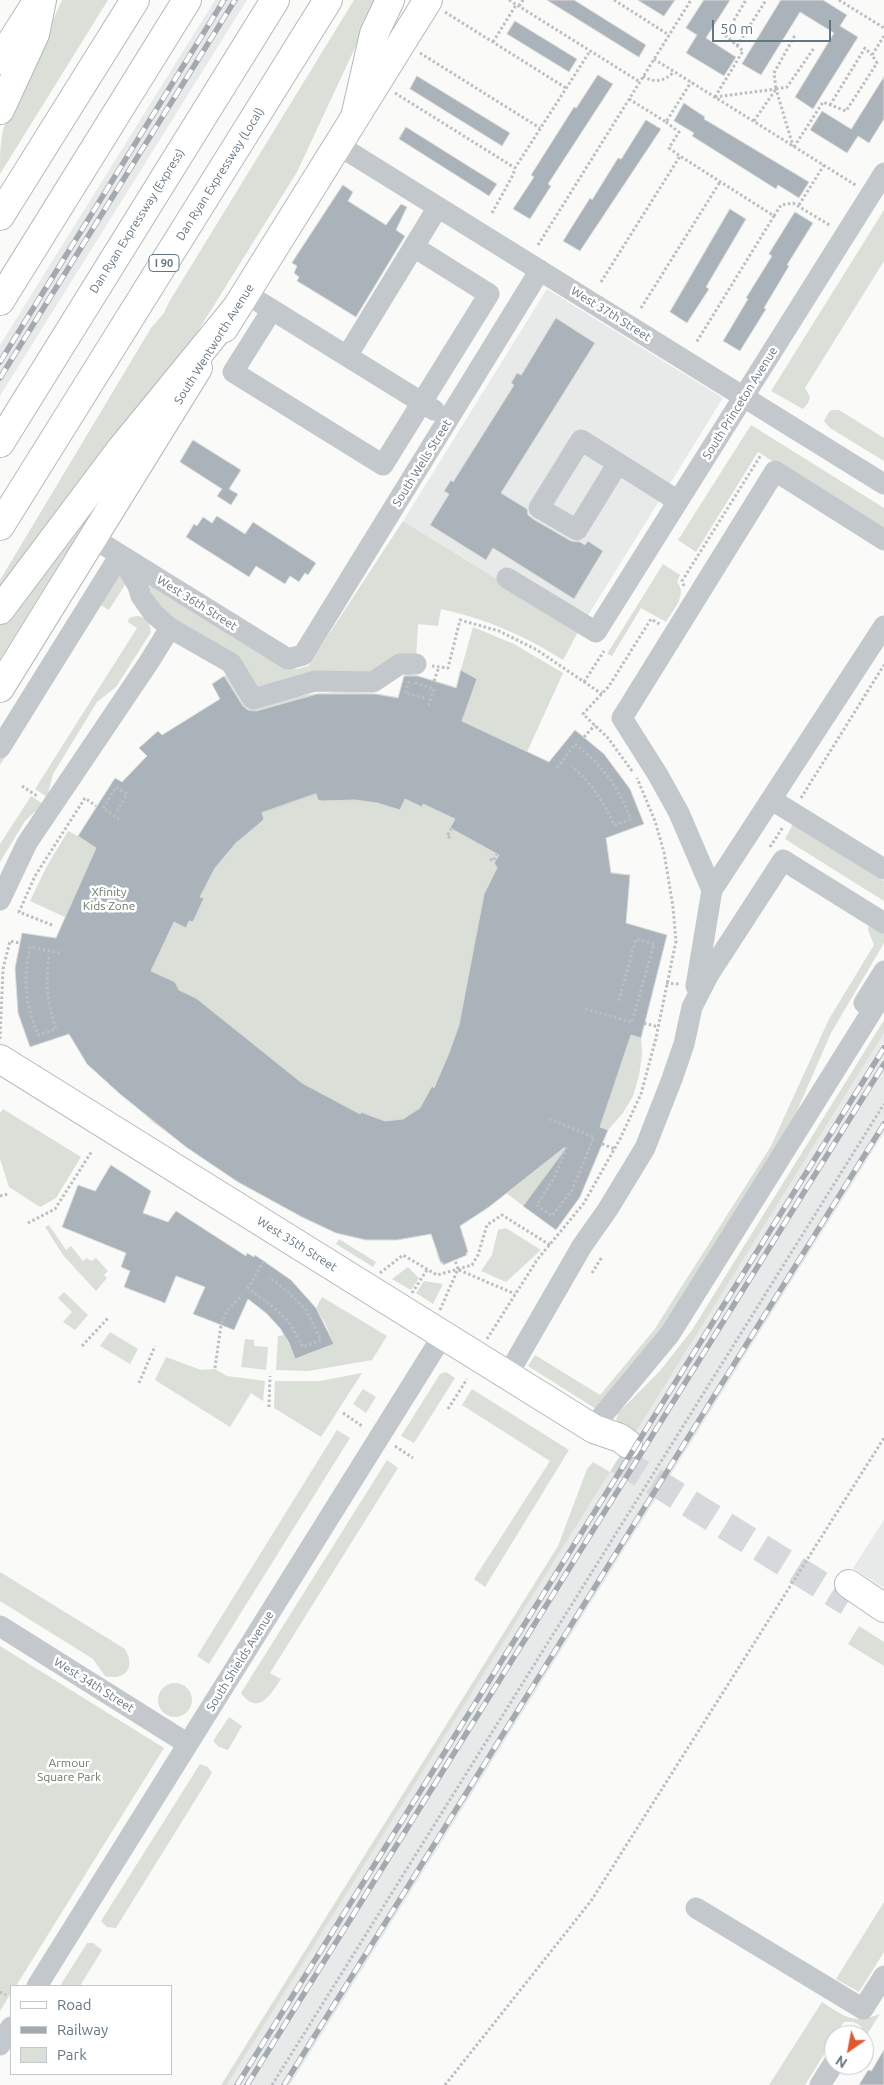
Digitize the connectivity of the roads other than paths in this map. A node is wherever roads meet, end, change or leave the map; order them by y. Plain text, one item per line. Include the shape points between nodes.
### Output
1 (38, 0) edge
2 (42, 0) edge
3 (135, 0) edge
4 (187, 0) edge
5 (275, 0) edge
6 (328, 0) edge
7 (390, 0) edge
8 (436, 6) edge
9 (0, 60) edge
10 (0, 110) edge
11 (355, 117) junction
12 (338, 145) junction
13 (884, 173) edge
14 (438, 207) junction
15 (0, 216) edge
16 (414, 247) junction
17 (540, 270) junction
18 (241, 300) junction
19 (0, 301) edge
20 (272, 310) junction
21 (347, 356) junction
22 (743, 397) junction
23 (422, 402) junction
24 (449, 419) junction
25 (0, 443) edge
26 (618, 463) dead end
27 (884, 484) edge
28 (678, 501) junction
29 (0, 526) edge
30 (93, 538) junction
31 (884, 540) edge
32 (120, 555) junction
33 (507, 578) dead end
34 (0, 610) edge
35 (884, 626) edge
36 (170, 628) junction
37 (303, 655) joint
38 (416, 664) road end
39 (0, 688) edge
40 (0, 748) edge
41 (772, 800) junction
42 (884, 869) edge
43 (712, 890) junction
44 (0, 900) edge
45 (884, 923) edge
46 (884, 971) edge
47 (884, 992) edge
48 (692, 1007) junction
49 (0, 1060) edge
50 (826, 1085) junction
51 (441, 1324) junction
52 (507, 1376) junction
53 (594, 1430) junction
54 (623, 1452) tunnel mouth
55 (884, 1608) edge
56 (884, 1616) edge
57 (0, 1626) edge
58 (188, 1744) junction
59 (696, 1908) dead end
60 (884, 1976) edge
61 (38, 1985) edge
62 (10, 2029) edge
63 (0, 2045) edge

1 - 9 main road
2 - 10 main road via 35,34
3 - 15 main road
4 - 19 main road
5 - 25 main road, Dan Ryan Expressway (Express)
6 - 29 main road, Dan Ryan Expressway (Local) / I 90
7 - 11 main road via 374,34
8 - 11 main road, South Wentworth Avenue
11 - 12 main road, South Wentworth Avenue
12 - 14 street, West 37th Street
12 - 18 main road, South Wentworth Avenue
13 - 22 street, South Princeton Avenue
14 - 16 street
14 - 17 street, West 37th Street
16 - 21 street
16 - 23 street via 489,294
17 - 22 street, West 37th Street
17 - 24 street, South Wells Street
18 - 20 street
18 - 30 main road, South Wentworth Avenue
18 - 34 main road via 121,449
20 - 21 street
20 - 23 street via 233,372 383,465
21 - 23 street
22 - 27 street, West 37th Street
22 - 28 street, South Princeton Avenue
23 - 24 street
24 - 37 street, South Wells Street
26 - 28 street
28 - 33 street, South Princeton Avenue via 600,642
30 - 32 street, West 36th Street
30 - 39 main road, South Wentworth Avenue
31 - 43 street via 775,472 622,718 679,812
32 - 36 street via 141,596 153,613
32 - 37 street, West 36th Street via 288,659
32 - 40 street
35 - 41 street
36 - 38 street via 231,663 252,699 315,681 373,682 400,664
36 - 44 street via 27,843
41 - 42 street
41 - 43 street
43 - 48 street
45 - 48 street via 783,860 714,966
46 - 50 street via 837,1046
47 - 50 street
48 - 52 street via 684,1044 645,1148
49 - 51 main road, West 35th Street
50 - 53 street via 670,1334
51 - 52 main road, West 35th Street
51 - 58 street, South Shields Avenue
52 - 53 main road, West 35th Street
53 - 54 main road, West 35th Street via 620,1438
55 - 56 main road via 849,1593
57 - 58 street, West 34th Street
58 - 61 street, South Shields Avenue
59 - 60 street via 863,2009
62 - 63 street

